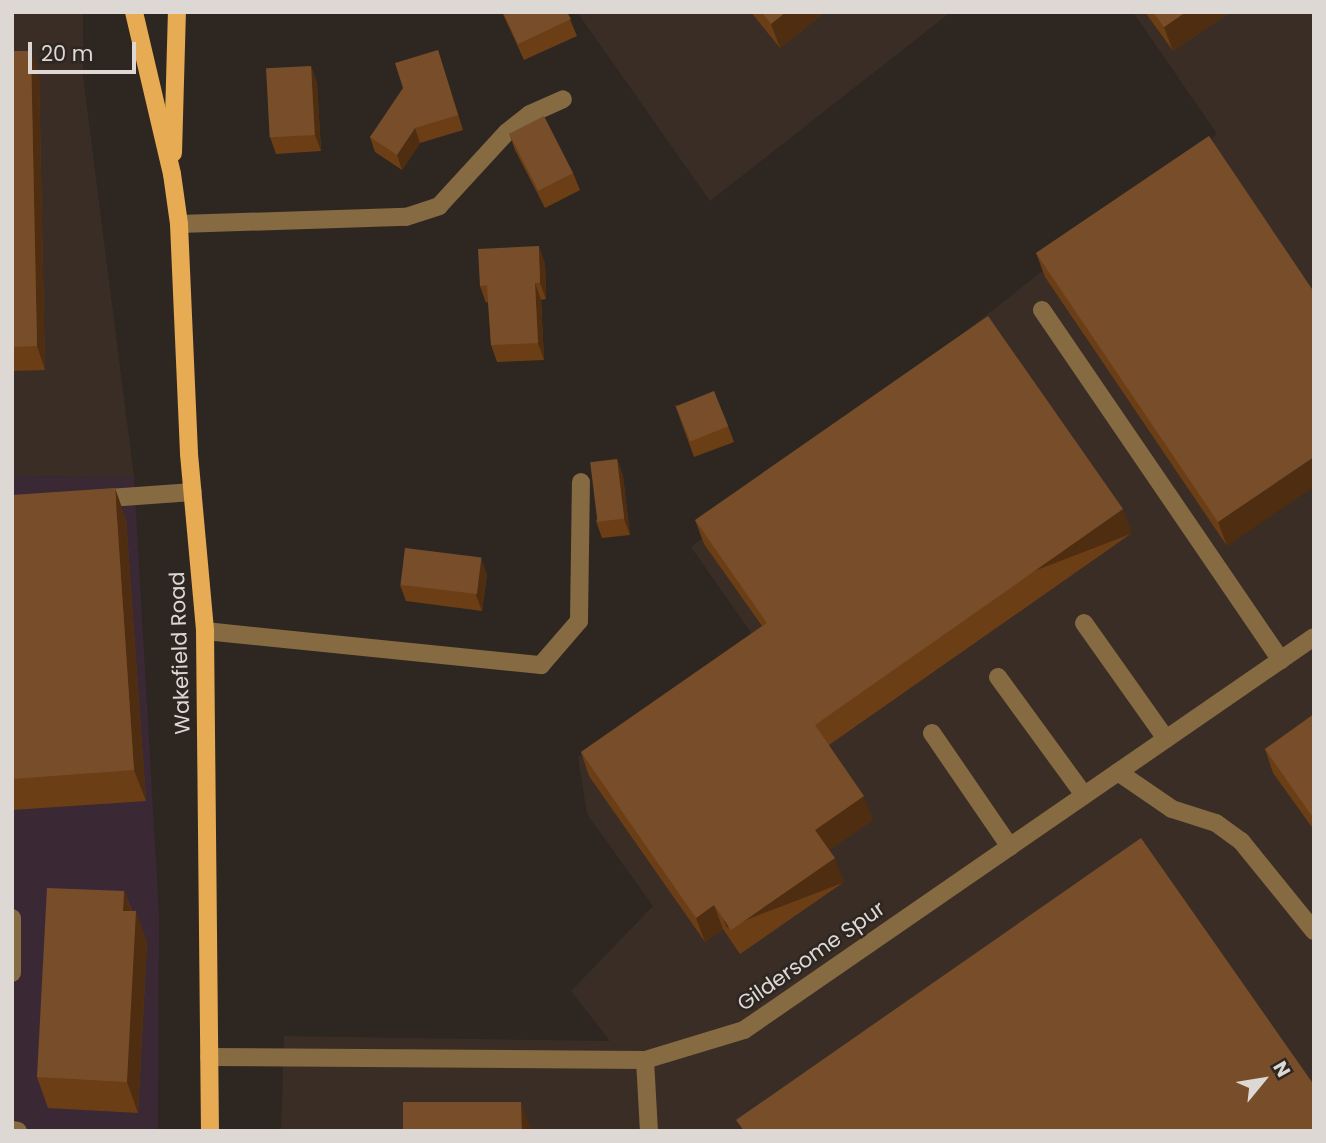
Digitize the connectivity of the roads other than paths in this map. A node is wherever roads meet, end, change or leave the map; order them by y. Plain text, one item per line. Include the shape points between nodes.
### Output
1 (134, 12) edge
2 (177, 12) edge
3 (563, 99) dead end
4 (173, 174) junction
5 (179, 224) junction
6 (1042, 310) dead end
7 (581, 482) dead end
8 (193, 492) junction
9 (82, 499) edge
10 (1084, 623) dead end
11 (205, 631) junction
12 (1314, 637) edge
13 (1281, 660) junction
14 (998, 677) dead end
15 (932, 733) dead end
16 (1166, 739) junction
17 (1118, 772) junction
18 (1084, 795) junction
19 (1010, 846) junction
20 (12, 918) edge
21 (1314, 931) edge
22 (12, 973) edge
23 (209, 1057) junction
24 (645, 1060) junction
25 (12, 1130) edge
26 (18, 1131) edge
27 (210, 1131) edge
28 (649, 1131) edge

1 - 4 main road, Wakefield Road
2 - 4 main road, Wakefield Road
3 - 5 street via 530,114 507,132 439,206 406,217
4 - 5 main road, Wakefield Road
5 - 8 main road, Wakefield Road
6 - 13 street
7 - 11 street via 579,621 541,666
8 - 9 street
8 - 11 main road, Wakefield Road
10 - 16 street
11 - 23 main road, Wakefield Road
12 - 13 street, Gildersome Spur
13 - 16 street, Gildersome Spur
14 - 18 street
15 - 19 street
16 - 17 street, Gildersome Spur
17 - 18 street, Gildersome Spur
17 - 21 street via 1172,809 1216,823 1241,841
18 - 19 street, Gildersome Spur
19 - 24 street, Gildersome Spur via 744,1030
20 - 22 street
23 - 24 street, Gildersome Spur
23 - 27 main road, Wakefield Road
24 - 28 street
25 - 26 street

